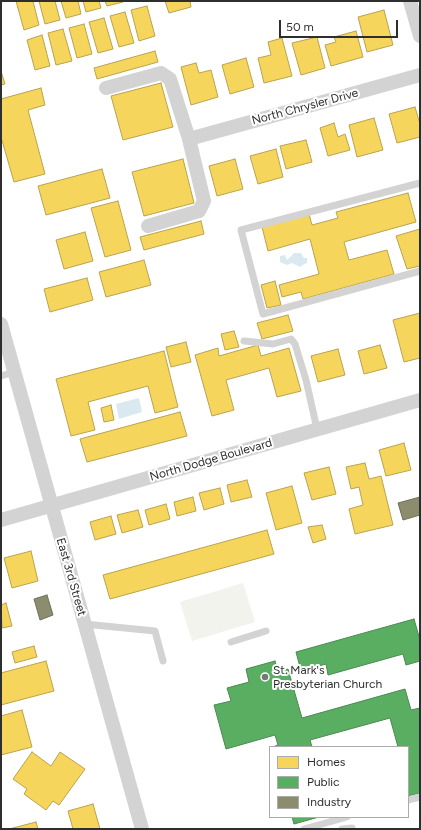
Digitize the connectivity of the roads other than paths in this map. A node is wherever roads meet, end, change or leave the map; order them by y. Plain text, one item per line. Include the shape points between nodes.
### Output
1 (410, 1) edge
2 (420, 36) edge
3 (420, 75) edge
4 (106, 88) dead end
5 (189, 139) junction
6 (420, 183) edge
7 (148, 226) dead end
8 (420, 271) edge
9 (1, 324) edge
10 (244, 341) dead end
11 (8, 374) edge
12 (420, 400) edge
13 (317, 429) junction
14 (51, 506) junction
15 (1, 520) edge
16 (84, 624) junction
17 (266, 631) dead end
18 (231, 642) dead end
19 (163, 661) dead end
20 (420, 797) edge
21 (409, 800) edge
22 (343, 818) edge
23 (352, 828) dead end
24 (142, 829) edge
25 (304, 829) edge
26 (342, 829) edge

1 - 2 street
3 - 5 street, North Chrysler Drive
4 - 5 street via 161,73 170,79
5 - 7 street via 204,201 199,211
6 - 8 lane via 240,230 263,314
9 - 11 street, East 3rd Street
10 - 13 lane via 273,344 291,339 295,344 306,380
11 - 14 street, East 3rd Street
12 - 13 street, North Dodge Boulevard
13 - 14 street, North Dodge Boulevard
14 - 15 street, North Dodge Boulevard
14 - 16 street, East 3rd Street
16 - 19 lane via 155,631
16 - 24 street, East 3rd Street
17 - 18 lane
20 - 21 lane
22 - 25 lane
23 - 26 lane

